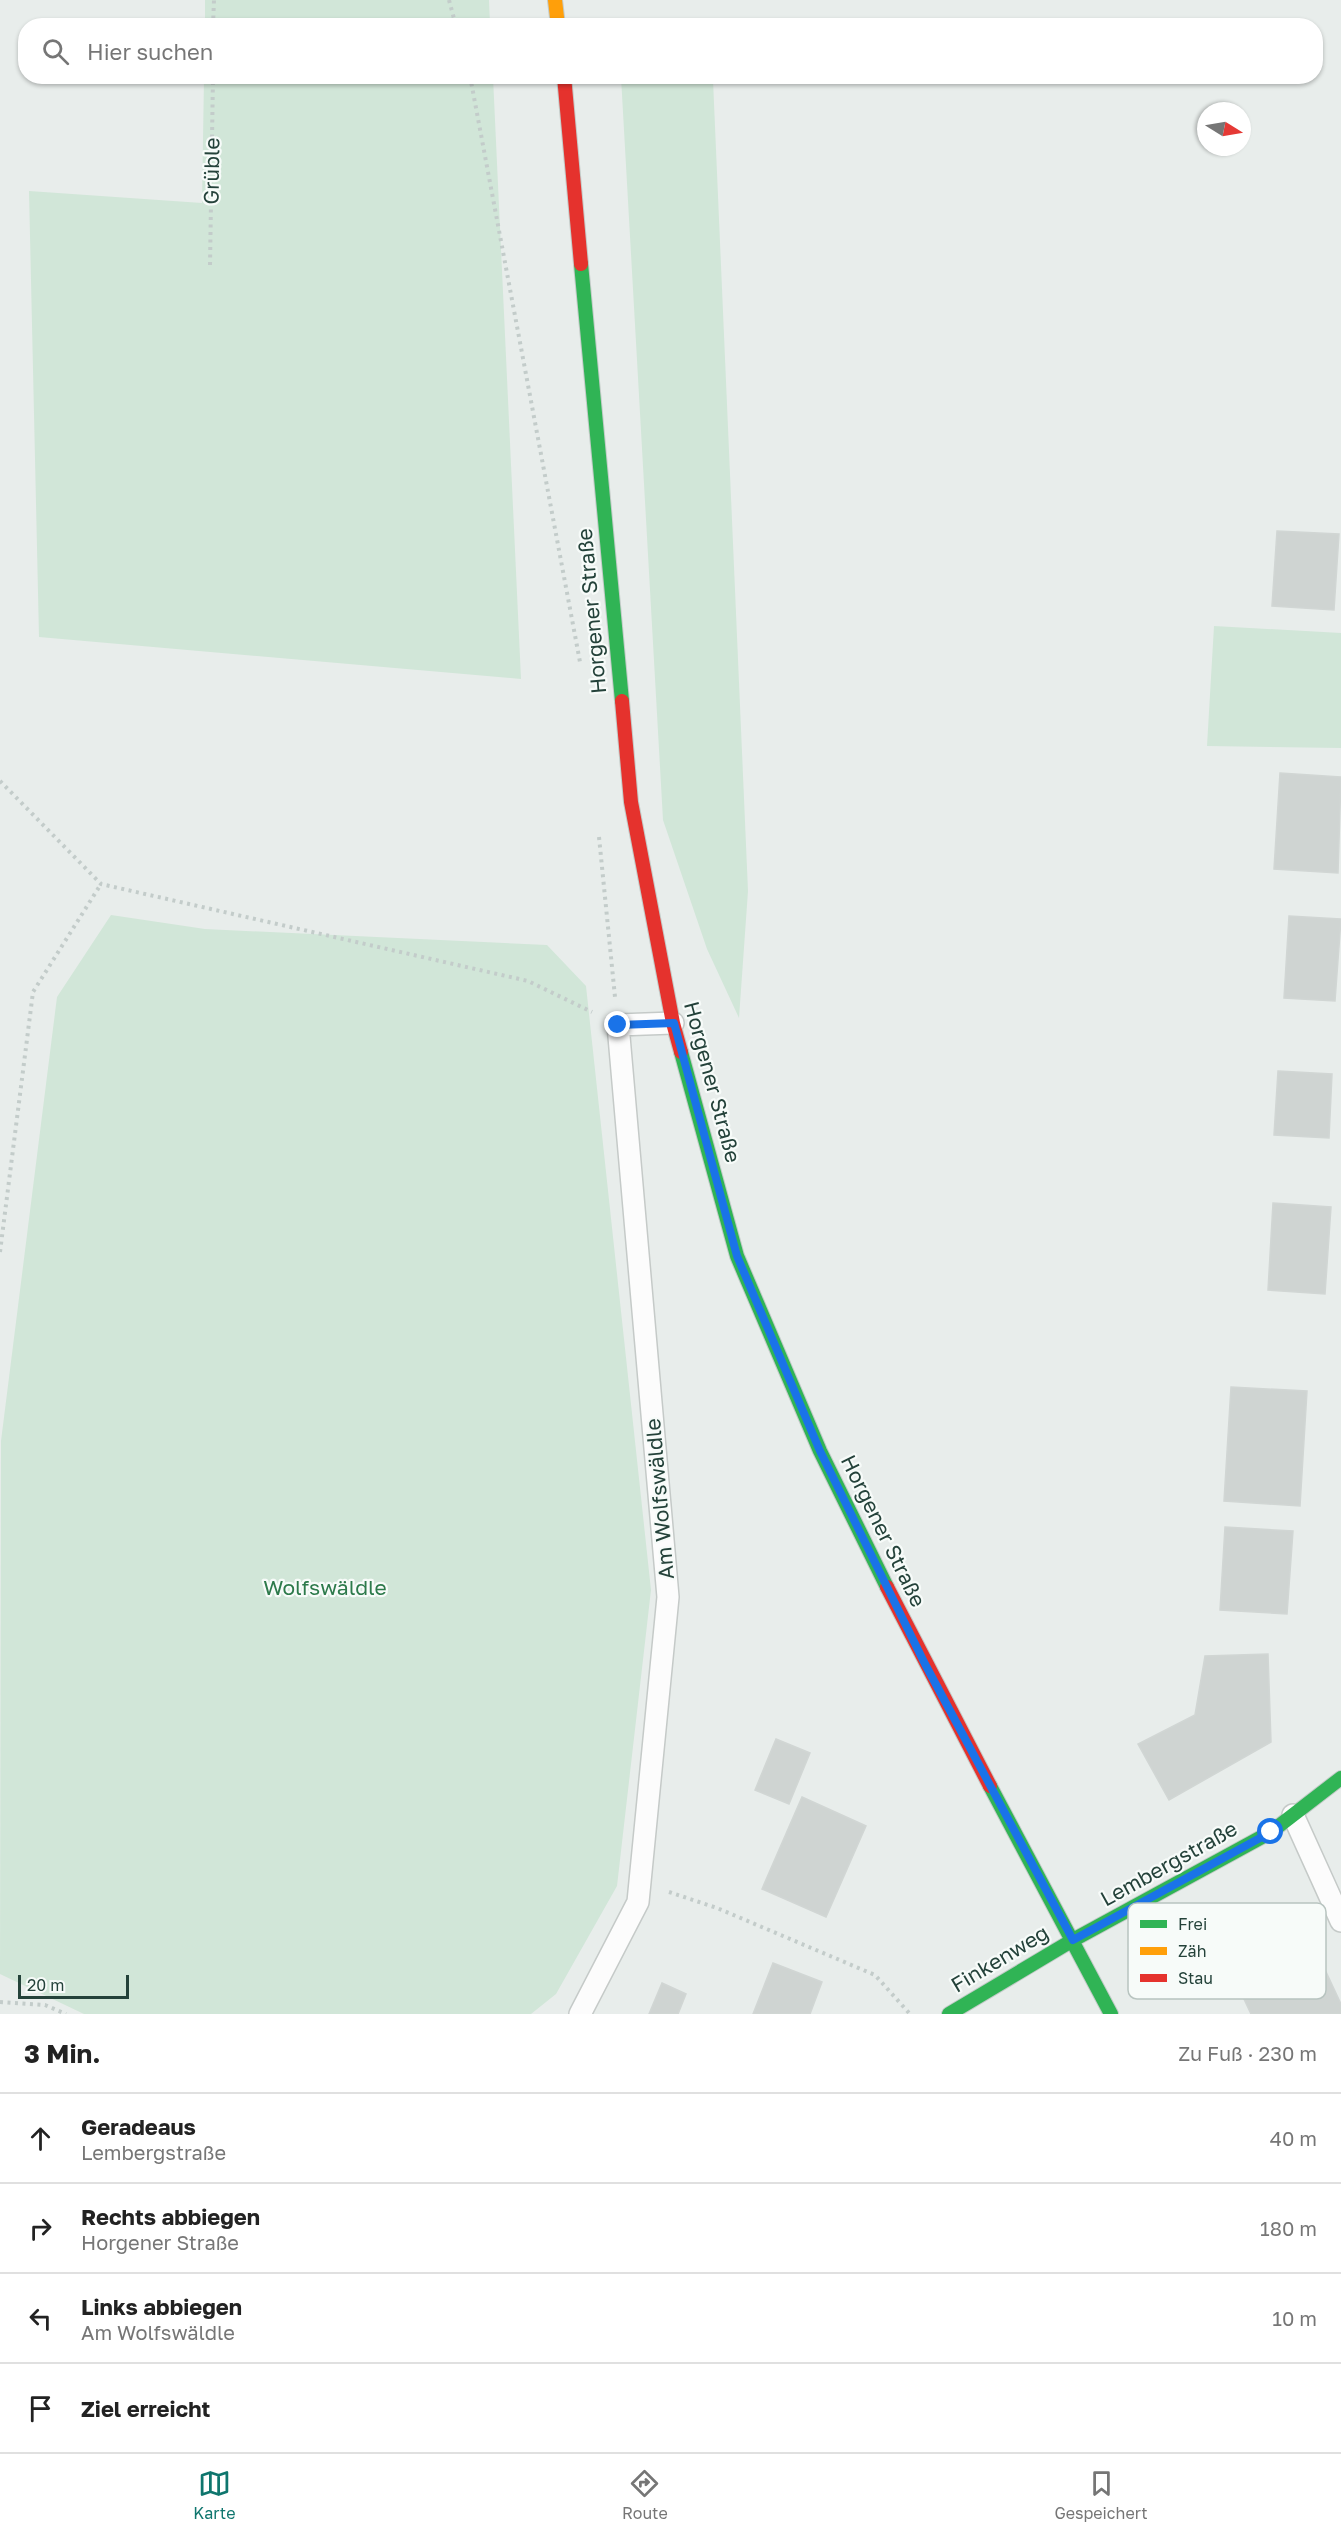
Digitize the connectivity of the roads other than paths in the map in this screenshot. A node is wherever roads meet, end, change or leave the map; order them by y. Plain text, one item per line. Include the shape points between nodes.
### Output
1 (555, 0) edge
2 (557, 18) edge
3 (565, 84) edge
4 (674, 1023) junction
5 (1341, 1778) edge
6 (1293, 1815) junction
7 (1141, 1903) edge
8 (1128, 1910) edge
9 (1341, 1921) edge
10 (1073, 1940) junction
11 (580, 2014) edge
12 (949, 2014) edge
13 (1111, 2014) edge

1 - 2 street
3 - 4 street, Horgener Straße via 631,802
4 - 10 street, Horgener Straße via 737,1256 820,1451 925,1664
4 - 11 lane, Am Wolfswäldle via 618,1025 668,1597 638,1902
5 - 6 street, Lembergstraße
6 - 7 street, Lembergstraße via 1271,1832
6 - 9 lane
8 - 10 street, Lembergstraße
10 - 12 street, Finkenweg
10 - 13 street, Horgener Straße

